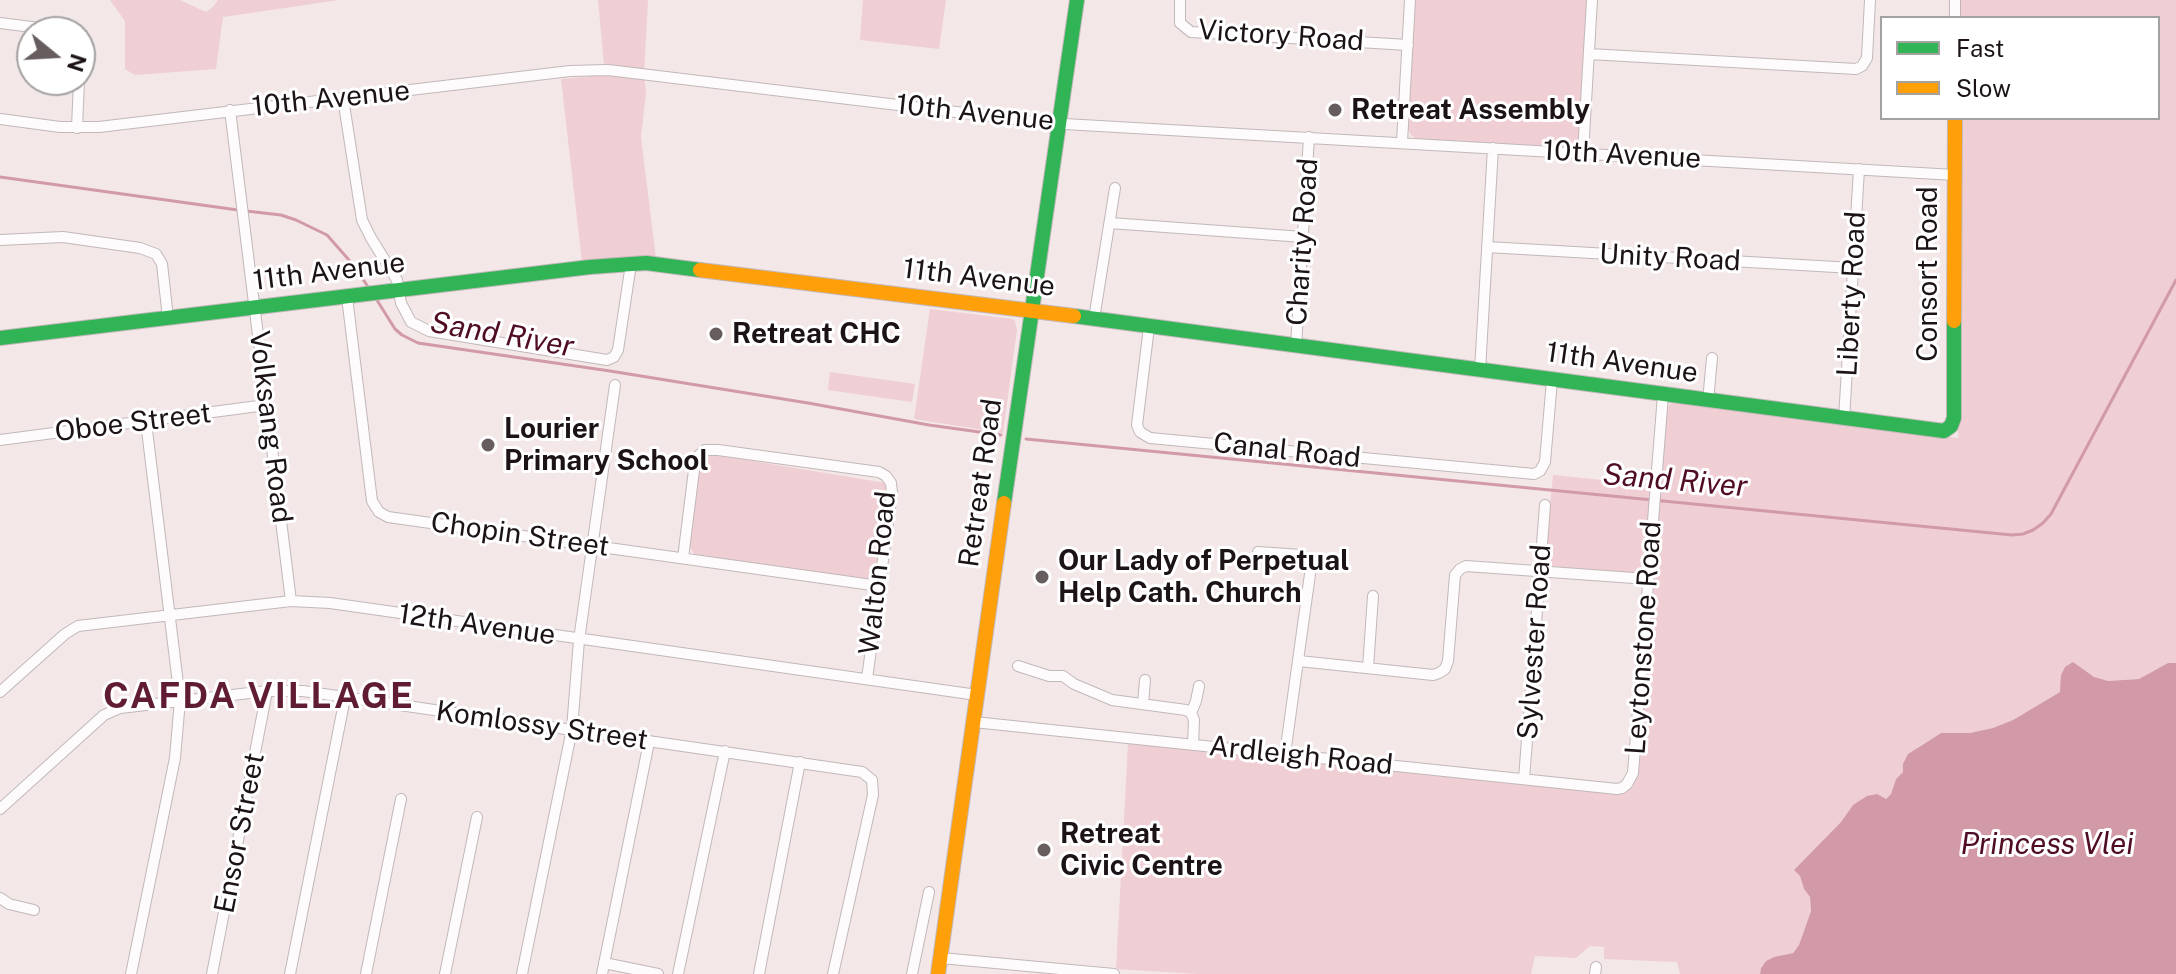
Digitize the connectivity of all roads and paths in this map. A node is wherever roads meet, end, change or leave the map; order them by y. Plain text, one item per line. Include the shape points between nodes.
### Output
1 (1077, 0) edge
2 (1180, 0) edge
3 (1410, 0) edge
4 (1592, 0) edge
5 (1870, 0) edge
6 (1408, 45) junction
7 (1589, 54) junction
8 (78, 96) edge
9 (343, 98) junction
10 (230, 110) junction
11 (0, 119) edge
12 (1955, 120) edge
13 (1059, 123) junction
14 (77, 128) junction
15 (1309, 137) junction
16 (1402, 142) junction
17 (1493, 148) junction
18 (1583, 153) junction
19 (1859, 169) junction
20 (1955, 175) junction
21 (1115, 188) dead end
22 (1110, 223) junction
23 (1303, 237) junction
24 (0, 240) edge
25 (1487, 247) junction
26 (631, 264) junction
27 (1853, 268) junction
28 (395, 290) junction
29 (347, 297) junction
30 (255, 307) junction
31 (1033, 311) junction
32 (168, 318) junction
33 (1094, 319) junction
34 (1149, 327) junction
35 (0, 338) edge
36 (1296, 346) junction
37 (1712, 358) dead end
38 (1480, 370) junction
39 (1552, 380) junction
40 (615, 385) dead end
41 (1663, 395) junction
42 (1708, 401) junction
43 (266, 405) junction
44 (1844, 419) junction
45 (146, 422) junction
46 (1949, 428) joint
47 (0, 440) edge
48 (1545, 505) dead end
49 (593, 545) junction
50 (1258, 552) dead end
51 (683, 558) junction
52 (1540, 572) junction
53 (1648, 579) junction
54 (879, 586) junction
55 (1373, 596) dead end
56 (291, 601) junction
57 (170, 615) junction
58 (579, 640) junction
59 (1299, 661) junction
60 (1018, 666) dead end
61 (1368, 668) junction
62 (0, 675) edge
63 (867, 679) junction
64 (1145, 680) dead end
65 (1199, 686) dead end
66 (4, 688) edge
67 (267, 691) junction
68 (977, 695) junction
69 (345, 698) junction
70 (180, 700) junction
71 (1143, 704) junction
72 (1191, 713) junction
73 (974, 722) junction
74 (572, 729) junction
75 (649, 742) junction
76 (1193, 745) junction
77 (725, 751) junction
78 (1285, 754) junction
79 (800, 762) junction
80 (1524, 779) junction
81 (1627, 784) joint
82 (401, 799) dead end
83 (0, 809) edge
84 (477, 817) dead end
85 (929, 892) dead end
86 (0, 898) edge
87 (34, 910) dead end
88 (941, 958) junction
89 (603, 969) edge
90 (1035, 971) edge
91 (131, 974) edge
92 (212, 974) edge
93 (290, 974) edge
94 (366, 974) edge
95 (445, 974) edge
96 (522, 974) edge
97 (658, 974) edge
98 (678, 974) edge
99 (759, 974) edge
100 (833, 974) edge
101 (912, 974) edge
102 (938, 974) edge
103 (1114, 974) edge

1 - 13 street, Retreat Road
2 - 6 street, Victory Road via 1180,23 1191,32
3 - 6 street
4 - 7 street
5 - 7 street via 1867,58 1856,69
6 - 16 street
7 - 18 street
8 - 14 street
9 - 10 street, 10th Avenue
9 - 13 street, 10th Avenue via 608,70
9 - 28 street via 362,220 395,275
10 - 14 street, 10th Avenue
10 - 30 street, Volksang Road
11 - 14 street, 10th Avenue
12 - 20 street, Consort Road
13 - 15 street, 10th Avenue
13 - 31 street, Retreat Road
15 - 16 street, 10th Avenue
15 - 23 street, Charity Road
16 - 17 street, 10th Avenue
17 - 18 street, 10th Avenue
17 - 25 street
18 - 19 street, 10th Avenue
19 - 20 street, 10th Avenue
19 - 27 street, Liberty Road
20 - 46 street, Consort Road via 1954,418
21 - 22 street
22 - 23 street
22 - 33 street
23 - 36 street, Charity Road
24 - 32 street via 63,237 156,254 162,264
25 - 27 street, Unity Road
25 - 38 street
26 - 28 street, 11th Avenue
26 - 28 street via 618,350 607,360 429,331 411,322
26 - 31 street, 11th Avenue
27 - 44 street, Liberty Road
28 - 29 street, 11th Avenue
29 - 30 street, 11th Avenue
29 - 49 street, Chopin Street via 370,489 379,512
30 - 32 street, 11th Avenue
30 - 43 street, Volksang Road
31 - 33 street, 11th Avenue
31 - 68 street, Retreat Road
32 - 35 street, 11th Avenue
33 - 34 street, 11th Avenue
34 - 36 street, 11th Avenue
34 - 39 street, Canal Road via 1137,425 1146,437 1530,475 1545,462
36 - 38 street, 11th Avenue
37 - 42 street
38 - 39 street, 11th Avenue
39 - 41 street, 11th Avenue
40 - 49 street
41 - 42 street, 11th Avenue
41 - 53 street, Leytonstone Road
42 - 44 street, 11th Avenue
43 - 45 street, Oboe Street
43 - 56 street, Volksang Road
44 - 46 street, 11th Avenue
45 - 47 street, Oboe Street
45 - 57 street
48 - 52 street, Sylvester Road
49 - 51 street, Chopin Street
49 - 58 street
50 - 59 street via 1301,555 1310,563
51 - 54 street, Chopin Street
51 - 54 street, Walton Road via 695,462 705,450 879,472 891,483 892,493
52 - 53 street
52 - 61 street via 1462,567 1454,579 1448,661 1442,672
52 - 80 street, Sylvester Road
53 - 81 street, Leytonstone Road via 1633,773
54 - 63 street, Walton Road
55 - 61 street
56 - 57 street, 12th Avenue
56 - 58 street, 12th Avenue
57 - 66 street, 12th Avenue via 78,626
57 - 70 street
58 - 63 street, 12th Avenue
58 - 74 street
59 - 61 street
59 - 78 street
60 - 71 street via 1062,676 1112,700
62 - 66 street
63 - 68 street, 12th Avenue
64 - 71 street
65 - 72 street
67 - 69 street, Komlossy Street
67 - 70 street, Komlossy Street
67 - 92 street, Ensor Street
68 - 73 street, Retreat Road
69 - 74 street, Komlossy Street
69 - 93 street
70 - 83 street, Komlossy Street via 104,715
70 - 91 street via 175,758
71 - 72 street
72 - 76 street
73 - 76 street, Ardleigh Road
73 - 88 street, Retreat Road
74 - 75 street, Komlossy Street
74 - 96 street
75 - 77 street, Komlossy Street
75 - 89 street
76 - 78 street, Ardleigh Road
77 - 79 street, Komlossy Street
77 - 98 street
78 - 80 street, Ardleigh Road
79 - 99 street
79 - 100 street, Komlossy Street via 862,772 873,784
80 - 81 street, Ardleigh Road via 1617,789
82 - 94 street
84 - 95 street
85 - 101 street
86 - 87 street
88 - 90 street
88 - 102 street, Retreat Road
89 - 97 street
90 - 103 street

